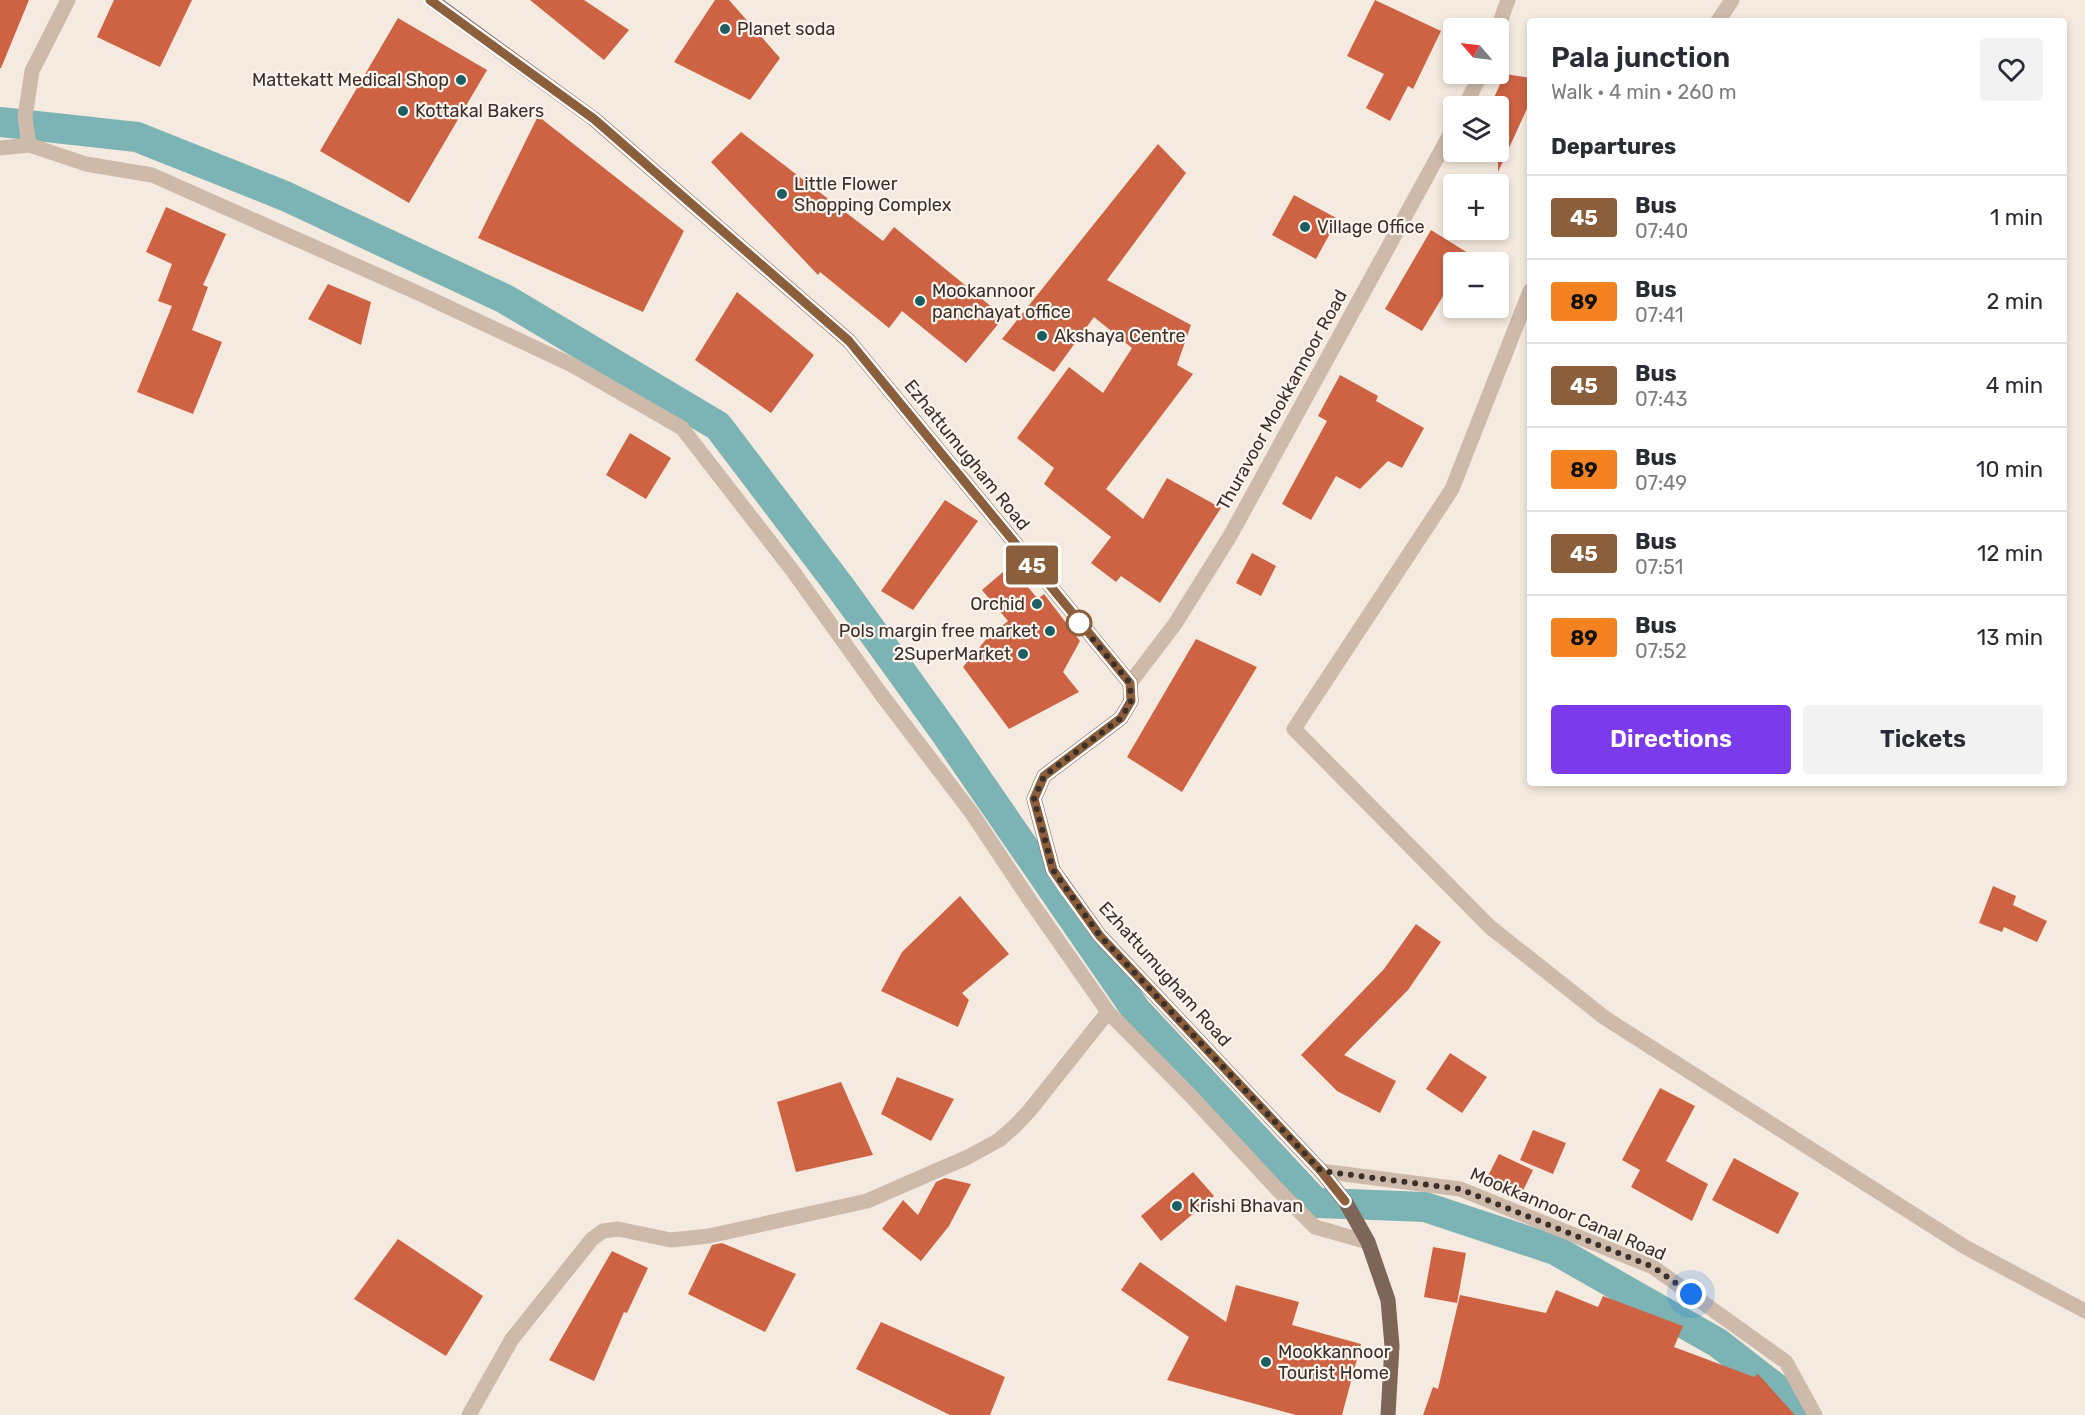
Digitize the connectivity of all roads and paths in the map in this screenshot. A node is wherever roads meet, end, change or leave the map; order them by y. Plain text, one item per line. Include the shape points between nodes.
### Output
1 (68, 0) edge
2 (430, 0) edge
3 (1508, 0) edge
4 (1732, 0) edge
5 (1502, 18) edge
6 (1720, 18) edge
7 (28, 140) junction
8 (1443, 147) edge
9 (0, 148) edge
10 (1527, 299) edge
11 (1130, 683) junction
12 (1108, 1012) junction
13 (1321, 1171) junction
14 (1368, 1242) junction
15 (2085, 1311) edge
16 (469, 1415) edge
17 (1388, 1415) edge
18 (1815, 1415) edge

1 - 7 street via 32,71 25,117
2 - 11 main road, Ezhattumugham Road via 594,119 849,341
3 - 5 street
4 - 6 street
7 - 9 street
7 - 12 street via 86,164 152,175 572,365 682,428 971,812
8 - 11 street, Thuravoor Mookkannoor Road via 1230,536 1175,624
10 - 15 street via 1452,489 1294,729 1490,927 1605,1018 1965,1247
11 - 13 main road, Ezhattumugham Road via 1131,701 1121,718 1044,776 1038,787 1034,799 1053,870 1100,936
12 - 14 street via 1315,1227
12 - 16 street via 1015,1126 999,1140 960,1161 867,1201 709,1236 671,1240 627,1230 603,1232 592,1239 512,1339
13 - 14 main road, Ezhattumugham Road
13 - 18 street, Mookkannoor Canal Road via 1460,1189 1653,1267 1786,1362
14 - 17 main road, Ezhattumugham Road via 1388,1300 1392,1346

